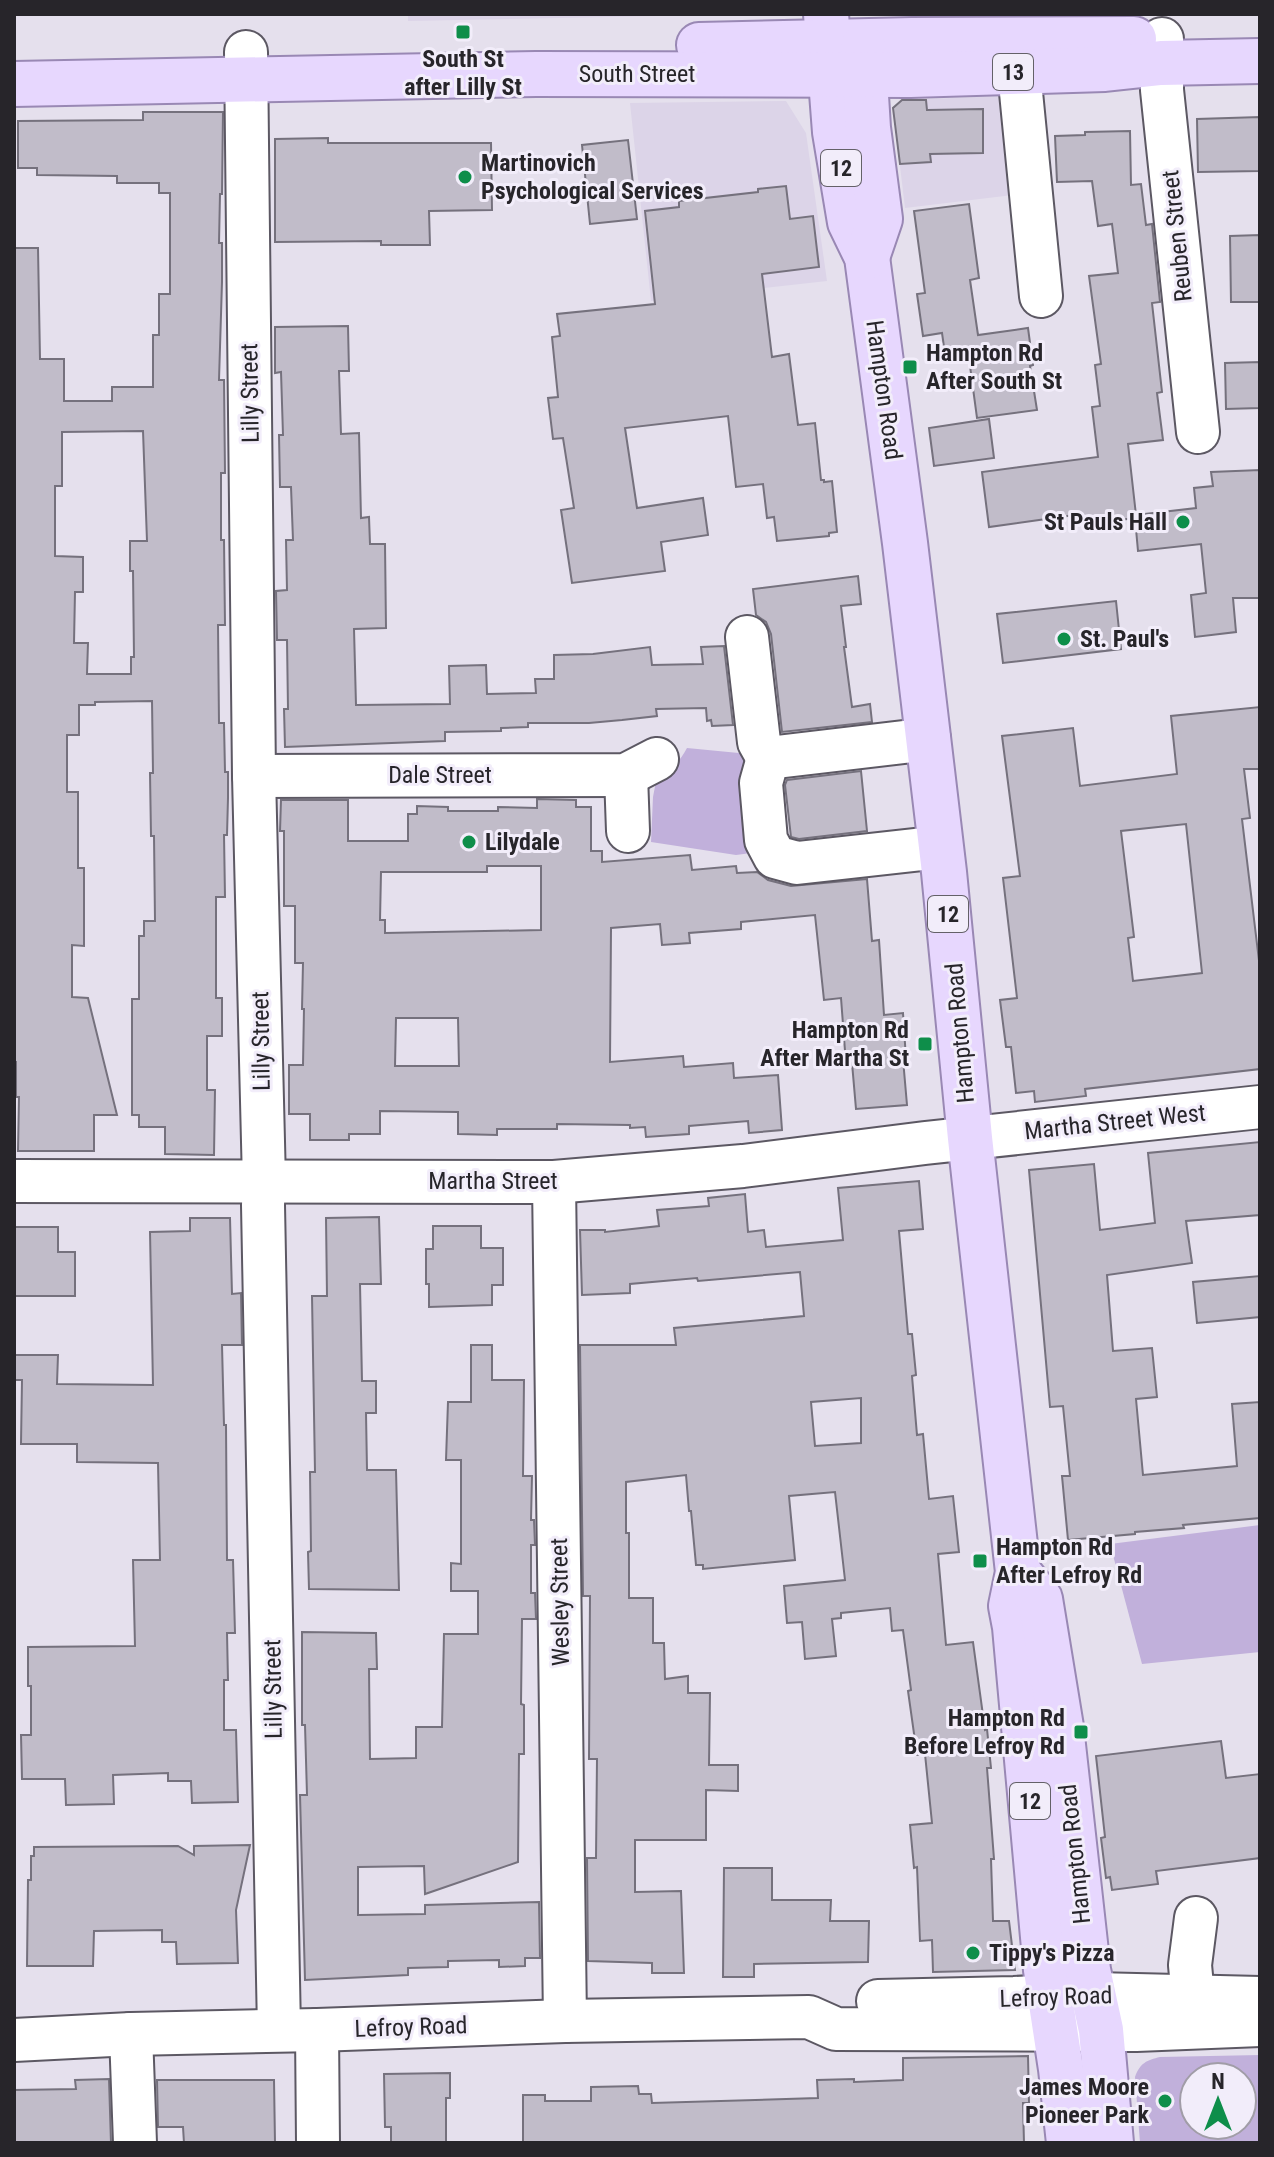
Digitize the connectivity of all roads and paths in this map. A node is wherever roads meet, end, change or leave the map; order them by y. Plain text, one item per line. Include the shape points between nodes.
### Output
1 (1260, 37) edge
2 (846, 43) edge
3 (1002, 49) edge
4 (1162, 51) junction
5 (14, 53) edge
6 (1260, 61) edge
7 (247, 66) junction
8 (14, 84) edge
9 (1041, 296) dead end
10 (1198, 432) dead end
11 (747, 637) dead end
12 (929, 739) junction
13 (768, 758) junction
14 (254, 776) junction
15 (628, 831) dead end
16 (941, 847) junction
17 (1260, 1107) edge
18 (970, 1138) junction
19 (14, 1181) edge
20 (264, 1182) junction
21 (554, 1182) junction
22 (1018, 1572) junction
23 (1196, 1918) dead end
24 (1193, 1997) junction
25 (1260, 1998) edge
26 (1098, 2012) junction
27 (1053, 2013) junction
28 (565, 2021) junction
29 (1260, 2025) edge
30 (298, 2030) junction
31 (131, 2034) junction
32 (14, 2040) edge
33 (135, 2143) edge
34 (318, 2143) edge
35 (1069, 2143) edge
36 (1111, 2143) edge

1 - 4 main road, South Street / 13
2 - 3 main road, South Street / 13
2 - 7 main road, South Street / 13 via 550,74
2 - 12 main road, Hampton Road / 12 via 868,128 880,219 867,257
3 - 4 main road, South Street / 13 via 1105,69
3 - 9 street
4 - 6 main road, South Street / 13
4 - 10 street, Reuben Street
5 - 7 main road, South Street / 13
7 - 8 main road, South Street / 13
7 - 14 street, Lilly Street
11 - 13 street via 759,742
12 - 13 street
12 - 16 main road, Hampton Road / 12
13 - 16 street via 761,783 766,840 775,857 797,863
14 - 15 street, Dale Street via 642,767
14 - 20 street, Lilly Street
16 - 18 main road, Hampton Road / 12
17 - 18 street, Martha Street West
18 - 21 street, Martha Street
18 - 22 main road, Hampton Road / 12
19 - 20 street, Martha Street
20 - 21 street, Martha Street
20 - 30 street, Lilly Street
21 - 28 street, Wesley Street
22 - 26 main road, Hampton Road / 12 via 1040,1599 1045,1623 1088,1970
22 - 27 main road, Hampton Road / 12 via 1011,1606
23 - 24 street via 1190,1965
24 - 25 street, Lefroy Road
24 - 26 street, Lefroy Road
26 - 27 street, Lefroy Road
26 - 29 street, Lefroy Road
26 - 36 main road, Hampton Road / 12
27 - 28 street, Lefroy Road via 836,2029 809,2017
27 - 35 main road, Hampton Road / 12
28 - 30 street, Lefroy Road
30 - 31 street, Lefroy Road
30 - 34 street, Lilly Street
31 - 32 street, Lefroy Road
31 - 33 street

